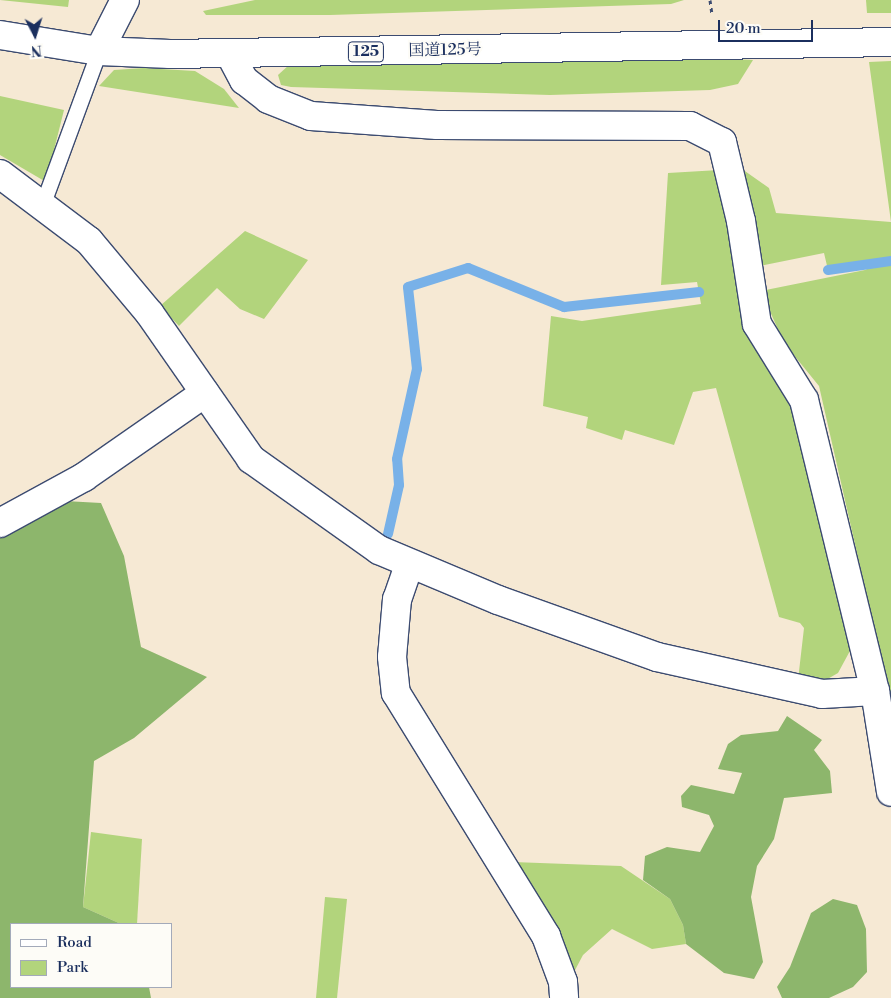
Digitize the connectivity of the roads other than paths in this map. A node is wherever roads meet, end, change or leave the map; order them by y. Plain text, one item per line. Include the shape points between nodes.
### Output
1 (125, 0) edge
2 (0, 35) edge
3 (891, 42) edge
4 (99, 51) junction
5 (230, 54) junction
6 (0, 174) edge
7 (43, 203) junction
8 (205, 393) junction
9 (0, 523) edge
10 (409, 565) junction
11 (875, 691) junction
12 (891, 792) edge
13 (564, 998) edge

1 - 4 main road
2 - 4 main road, 国道125号 / 125
3 - 5 main road, 国道125号 / 125
4 - 5 main road, 国道125号 / 125
4 - 7 lane
5 - 11 main road via 244,80 268,99 310,116 437,125 690,126 722,142 741,221 757,324 804,400
6 - 7 main road
7 - 8 main road via 89,241 150,314
8 - 9 main road via 84,477
8 - 10 main road via 251,459 303,500
10 - 11 main road via 657,657 822,694
10 - 13 main road via 397,599 392,657 396,692 546,936 563,982
11 - 12 main road

